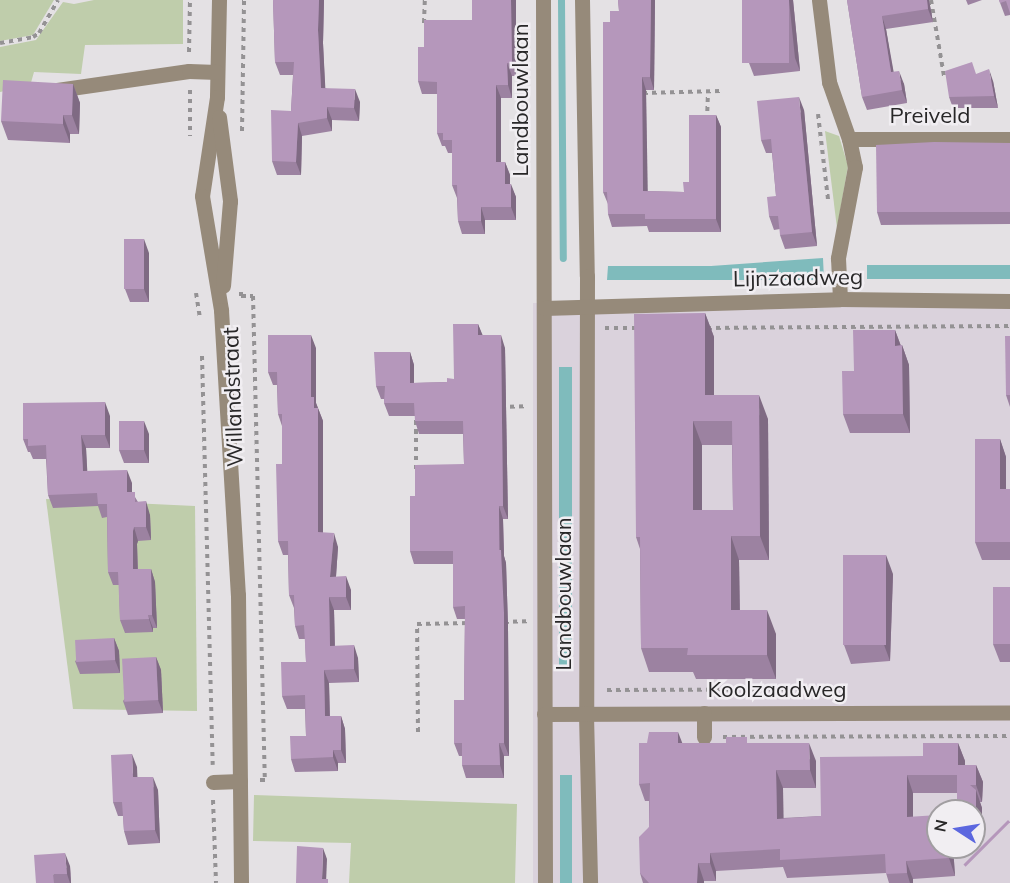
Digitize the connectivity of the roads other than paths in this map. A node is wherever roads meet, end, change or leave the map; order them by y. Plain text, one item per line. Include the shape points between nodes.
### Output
1 (219, 0) edge
2 (543, 0) edge
3 (582, 0) edge
4 (819, 0) edge
5 (217, 72) junction
6 (39, 93) edge
7 (217, 98) junction
8 (849, 139) junction
9 (1010, 139) edge
10 (840, 300) junction
11 (1010, 301) edge
12 (587, 305) junction
13 (544, 308) junction
14 (221, 310) junction
15 (1010, 712) edge
16 (704, 713) junction
17 (544, 714) junction
18 (586, 714) junction
19 (704, 737) road end
20 (240, 781) junction
21 (213, 782) road end
22 (241, 883) edge
23 (545, 883) edge
24 (590, 883) edge

1 - 5 street, Willandstraat
2 - 13 street, Landbouwlaan
3 - 12 street, Landbouwlaan
4 - 8 street via 829,82
5 - 6 street via 189,71
5 - 7 street, Willandstraat
7 - 14 street, Willandstraat via 230,201
7 - 14 street, Willandstraat via 202,196
8 - 9 street, Preiveld
8 - 10 street via 855,167 838,258
10 - 11 street, Lijnzaadweg
10 - 12 street, Lijnzaadweg
12 - 13 street
12 - 18 street, Landbouwlaan
13 - 17 street, Landbouwlaan
14 - 20 street, Willandstraat via 238,595
15 - 16 street, Koolzaadweg
16 - 18 street, Koolzaadweg
16 - 19 street
17 - 18 street, Koolzaadweg
17 - 23 street, Landbouwlaan
18 - 24 street, Landbouwlaan
20 - 21 street
20 - 22 street, Willandstraat

